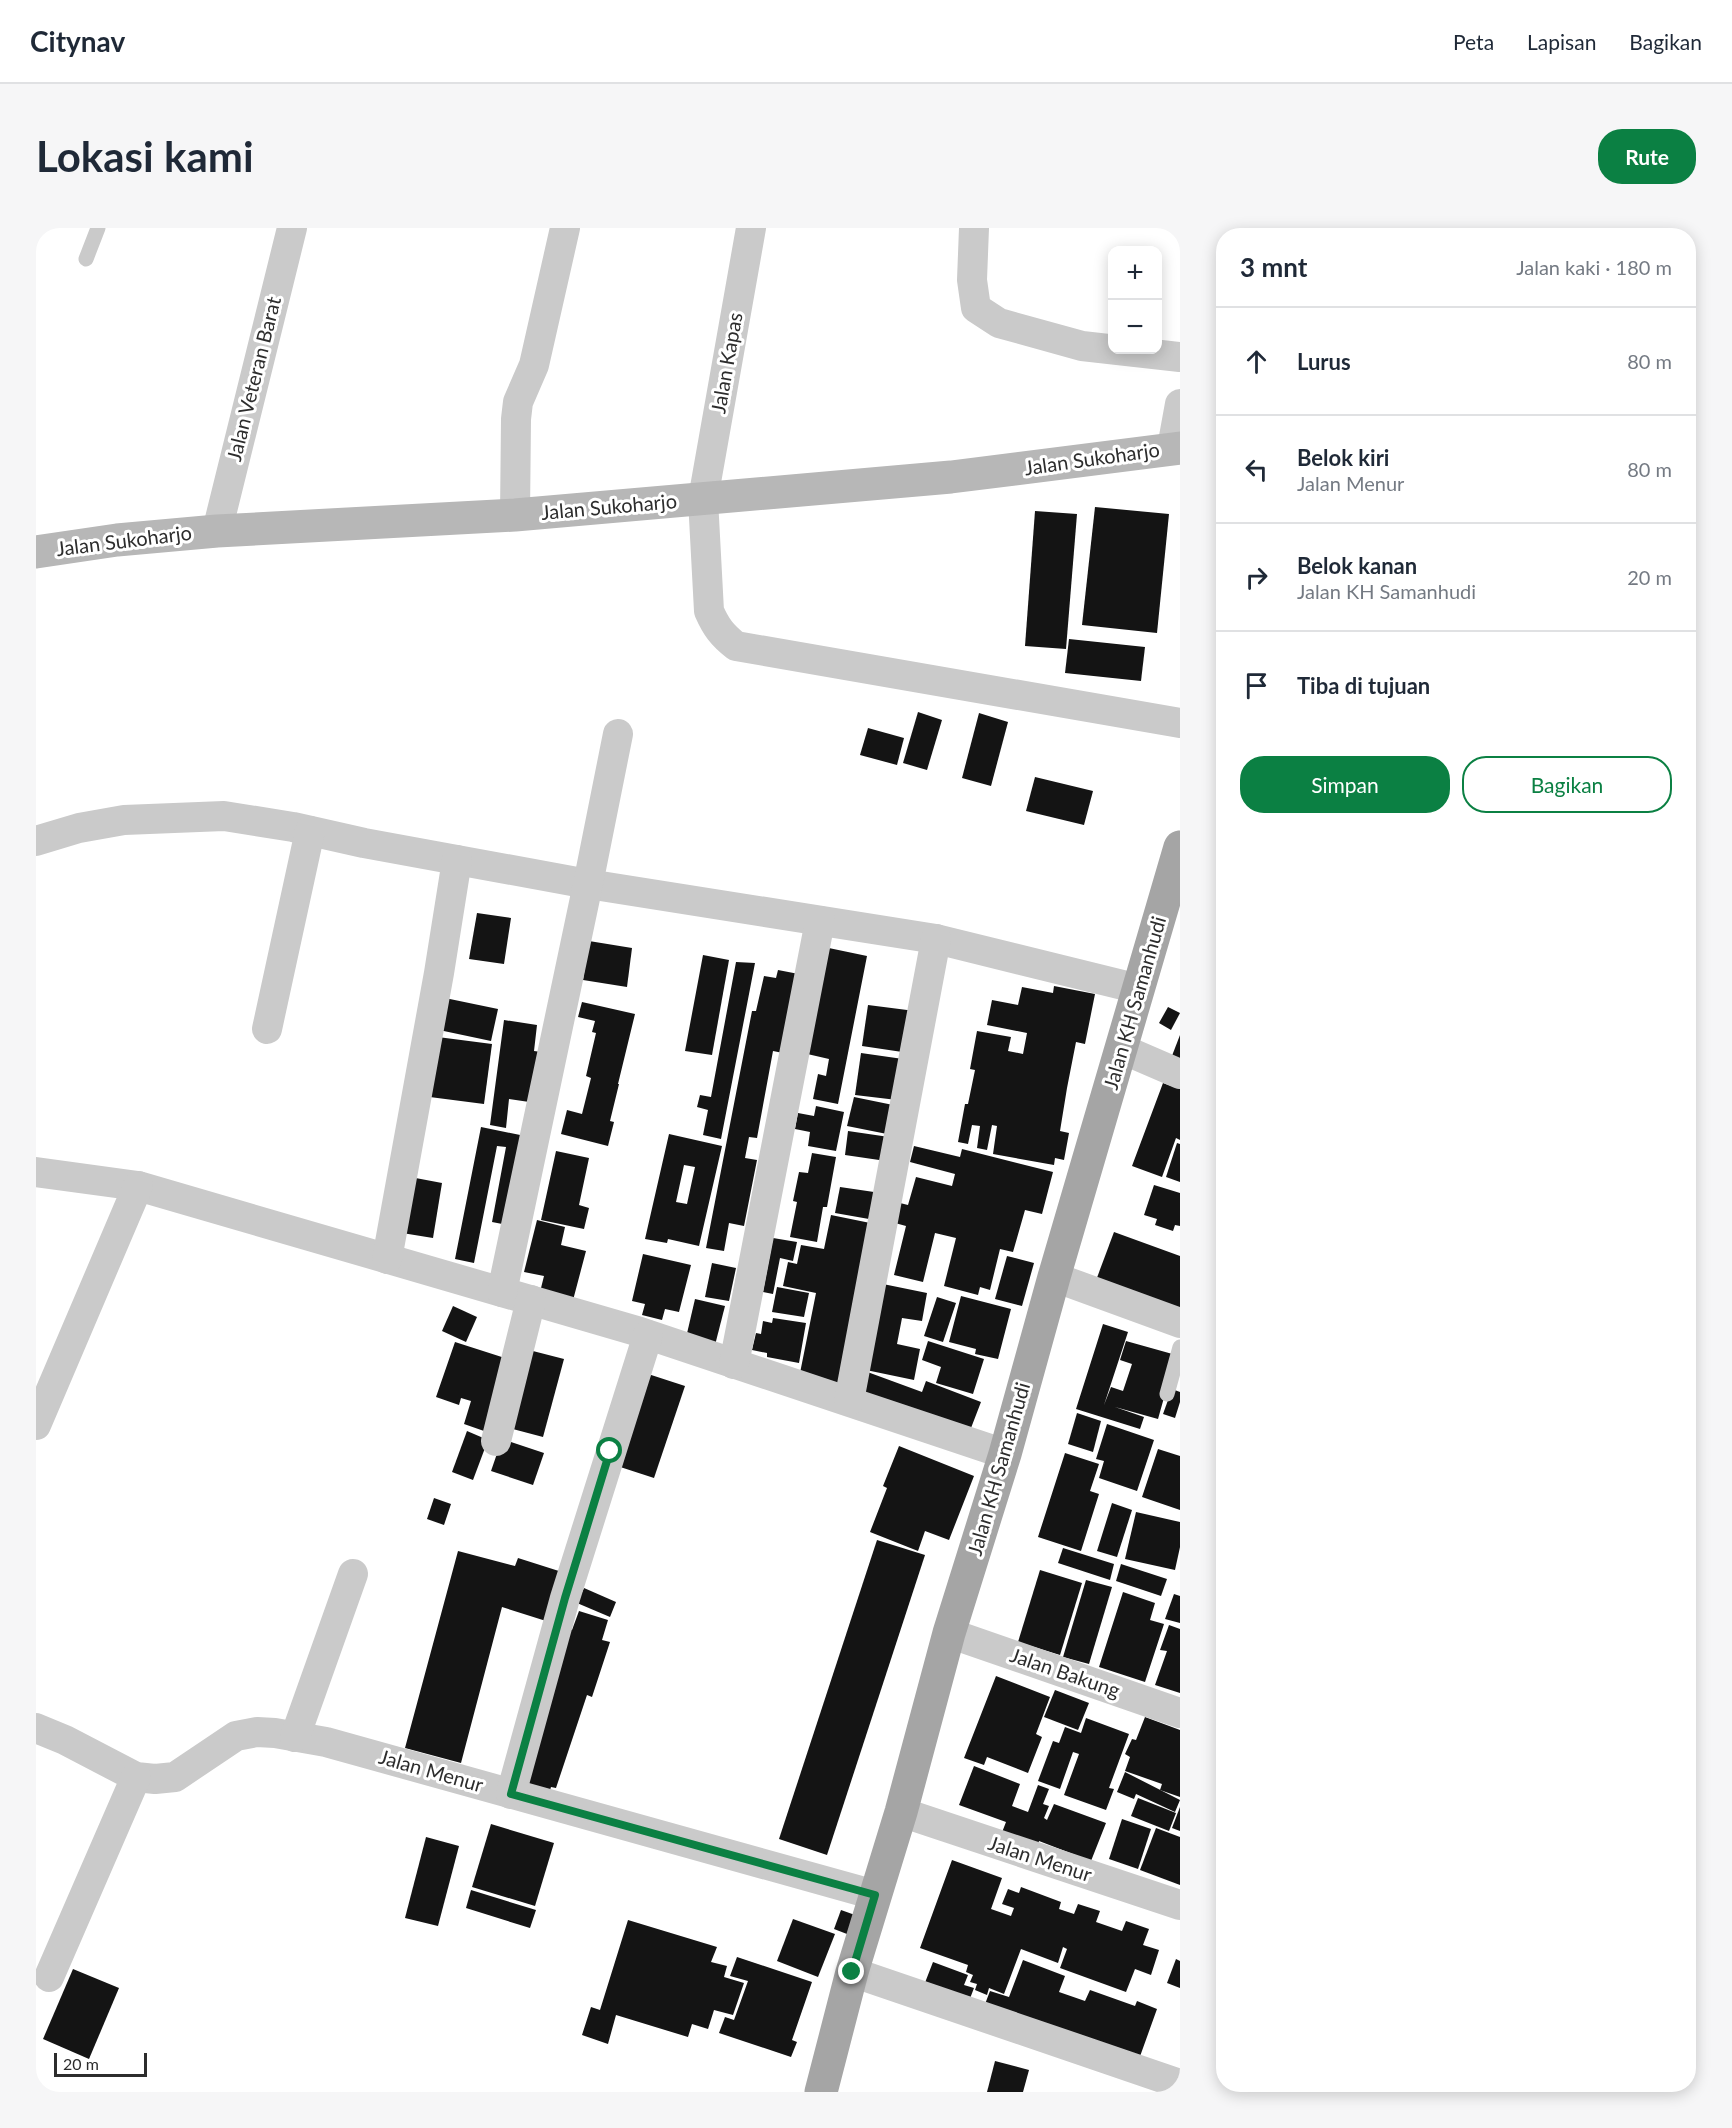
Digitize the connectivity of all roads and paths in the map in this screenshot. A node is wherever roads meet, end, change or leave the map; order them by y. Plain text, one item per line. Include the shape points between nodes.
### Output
1 (98, 228) edge
2 (292, 228) edge
3 (566, 228) edge
4 (751, 228) edge
5 (974, 228) edge
6 (86, 259) dead end
7 (1180, 357) edge
8 (1180, 404) edge
9 (1176, 448) edge
10 (703, 499) junction
11 (515, 515) junction
12 (217, 531) junction
13 (36, 552) edge
14 (1180, 723) edge
15 (618, 734) dead end
16 (310, 831) junction
17 (36, 841) edge
18 (1180, 847) edge
19 (458, 860) junction
20 (588, 884) junction
21 (820, 921) junction
22 (936, 939) junction
23 (1139, 989) junction
24 (267, 1029) dead end
25 (1122, 1049) junction
26 (1180, 1074) edge
27 (36, 1172) edge
28 (138, 1186) junction
29 (387, 1259) junction
30 (1054, 1277) junction
31 (502, 1292) junction
32 (531, 1300) junction
33 (1180, 1323) edge
34 (648, 1335) junction
35 (1180, 1347) edge
36 (735, 1364) junction
37 (1167, 1394) dead end
38 (849, 1401) junction
39 (36, 1425) edge
40 (496, 1441) dead end
41 (1005, 1454) junction
42 (353, 1574) dead end
43 (950, 1633) junction
44 (1180, 1713) edge
45 (36, 1728) edge
46 (295, 1737) junction
47 (136, 1777) junction
48 (511, 1794) junction
49 (901, 1812) junction
50 (875, 1895) junction
51 (1180, 1905) edge
52 (852, 1972) junction
53 (49, 1977) dead end
54 (1180, 2084) edge
55 (821, 2092) edge

1 - 6 lane
2 - 12 street, Jalan Veteran Barat
3 - 11 street via 534,365 518,402
4 - 10 street, Jalan Kapas
5 - 7 street via 972,280 976,308 999,323 1082,346
8 - 9 street
9 - 10 main road, Jalan Sukoharjo via 951,477
10 - 11 main road, Jalan Sukoharjo
10 - 14 street, Jalan Kapas via 709,611 716,627 736,646
11 - 12 main road, Jalan Sukoharjo
12 - 13 main road, Jalan Sukoharjo
15 - 20 street
16 - 17 street via 225,816 161,817 90,826
16 - 19 street
16 - 24 street
18 - 23 main road, Jalan KH Samanhudi
19 - 20 street
19 - 29 street
20 - 21 street
20 - 31 street
21 - 22 street
21 - 36 street
22 - 23 street
22 - 38 street
23 - 25 main road, Jalan KH Samanhudi
25 - 26 street
25 - 30 main road, Jalan KH Samanhudi
27 - 28 street
28 - 29 street
28 - 39 street
29 - 31 street
30 - 33 street
30 - 41 main road, Jalan KH Samanhudi
31 - 32 street
32 - 34 street
32 - 40 street
34 - 36 street
34 - 48 street via 565,1598
35 - 37 lane
36 - 38 street
38 - 41 street
41 - 43 main road, Jalan KH Samanhudi
42 - 46 street
43 - 44 street, Jalan Bakung
43 - 49 main road, Jalan KH Samanhudi
45 - 47 street, Jalan Menur
46 - 47 street, Jalan Menur via 257,1732 236,1736 175,1777
46 - 48 street, Jalan Menur via 326,1742
47 - 53 street
48 - 50 street, Jalan Menur
49 - 50 main road, Jalan KH Samanhudi
49 - 51 street, Jalan Menur
50 - 52 main road, Jalan KH Samanhudi
52 - 54 street
52 - 55 main road, Jalan KH Samanhudi

